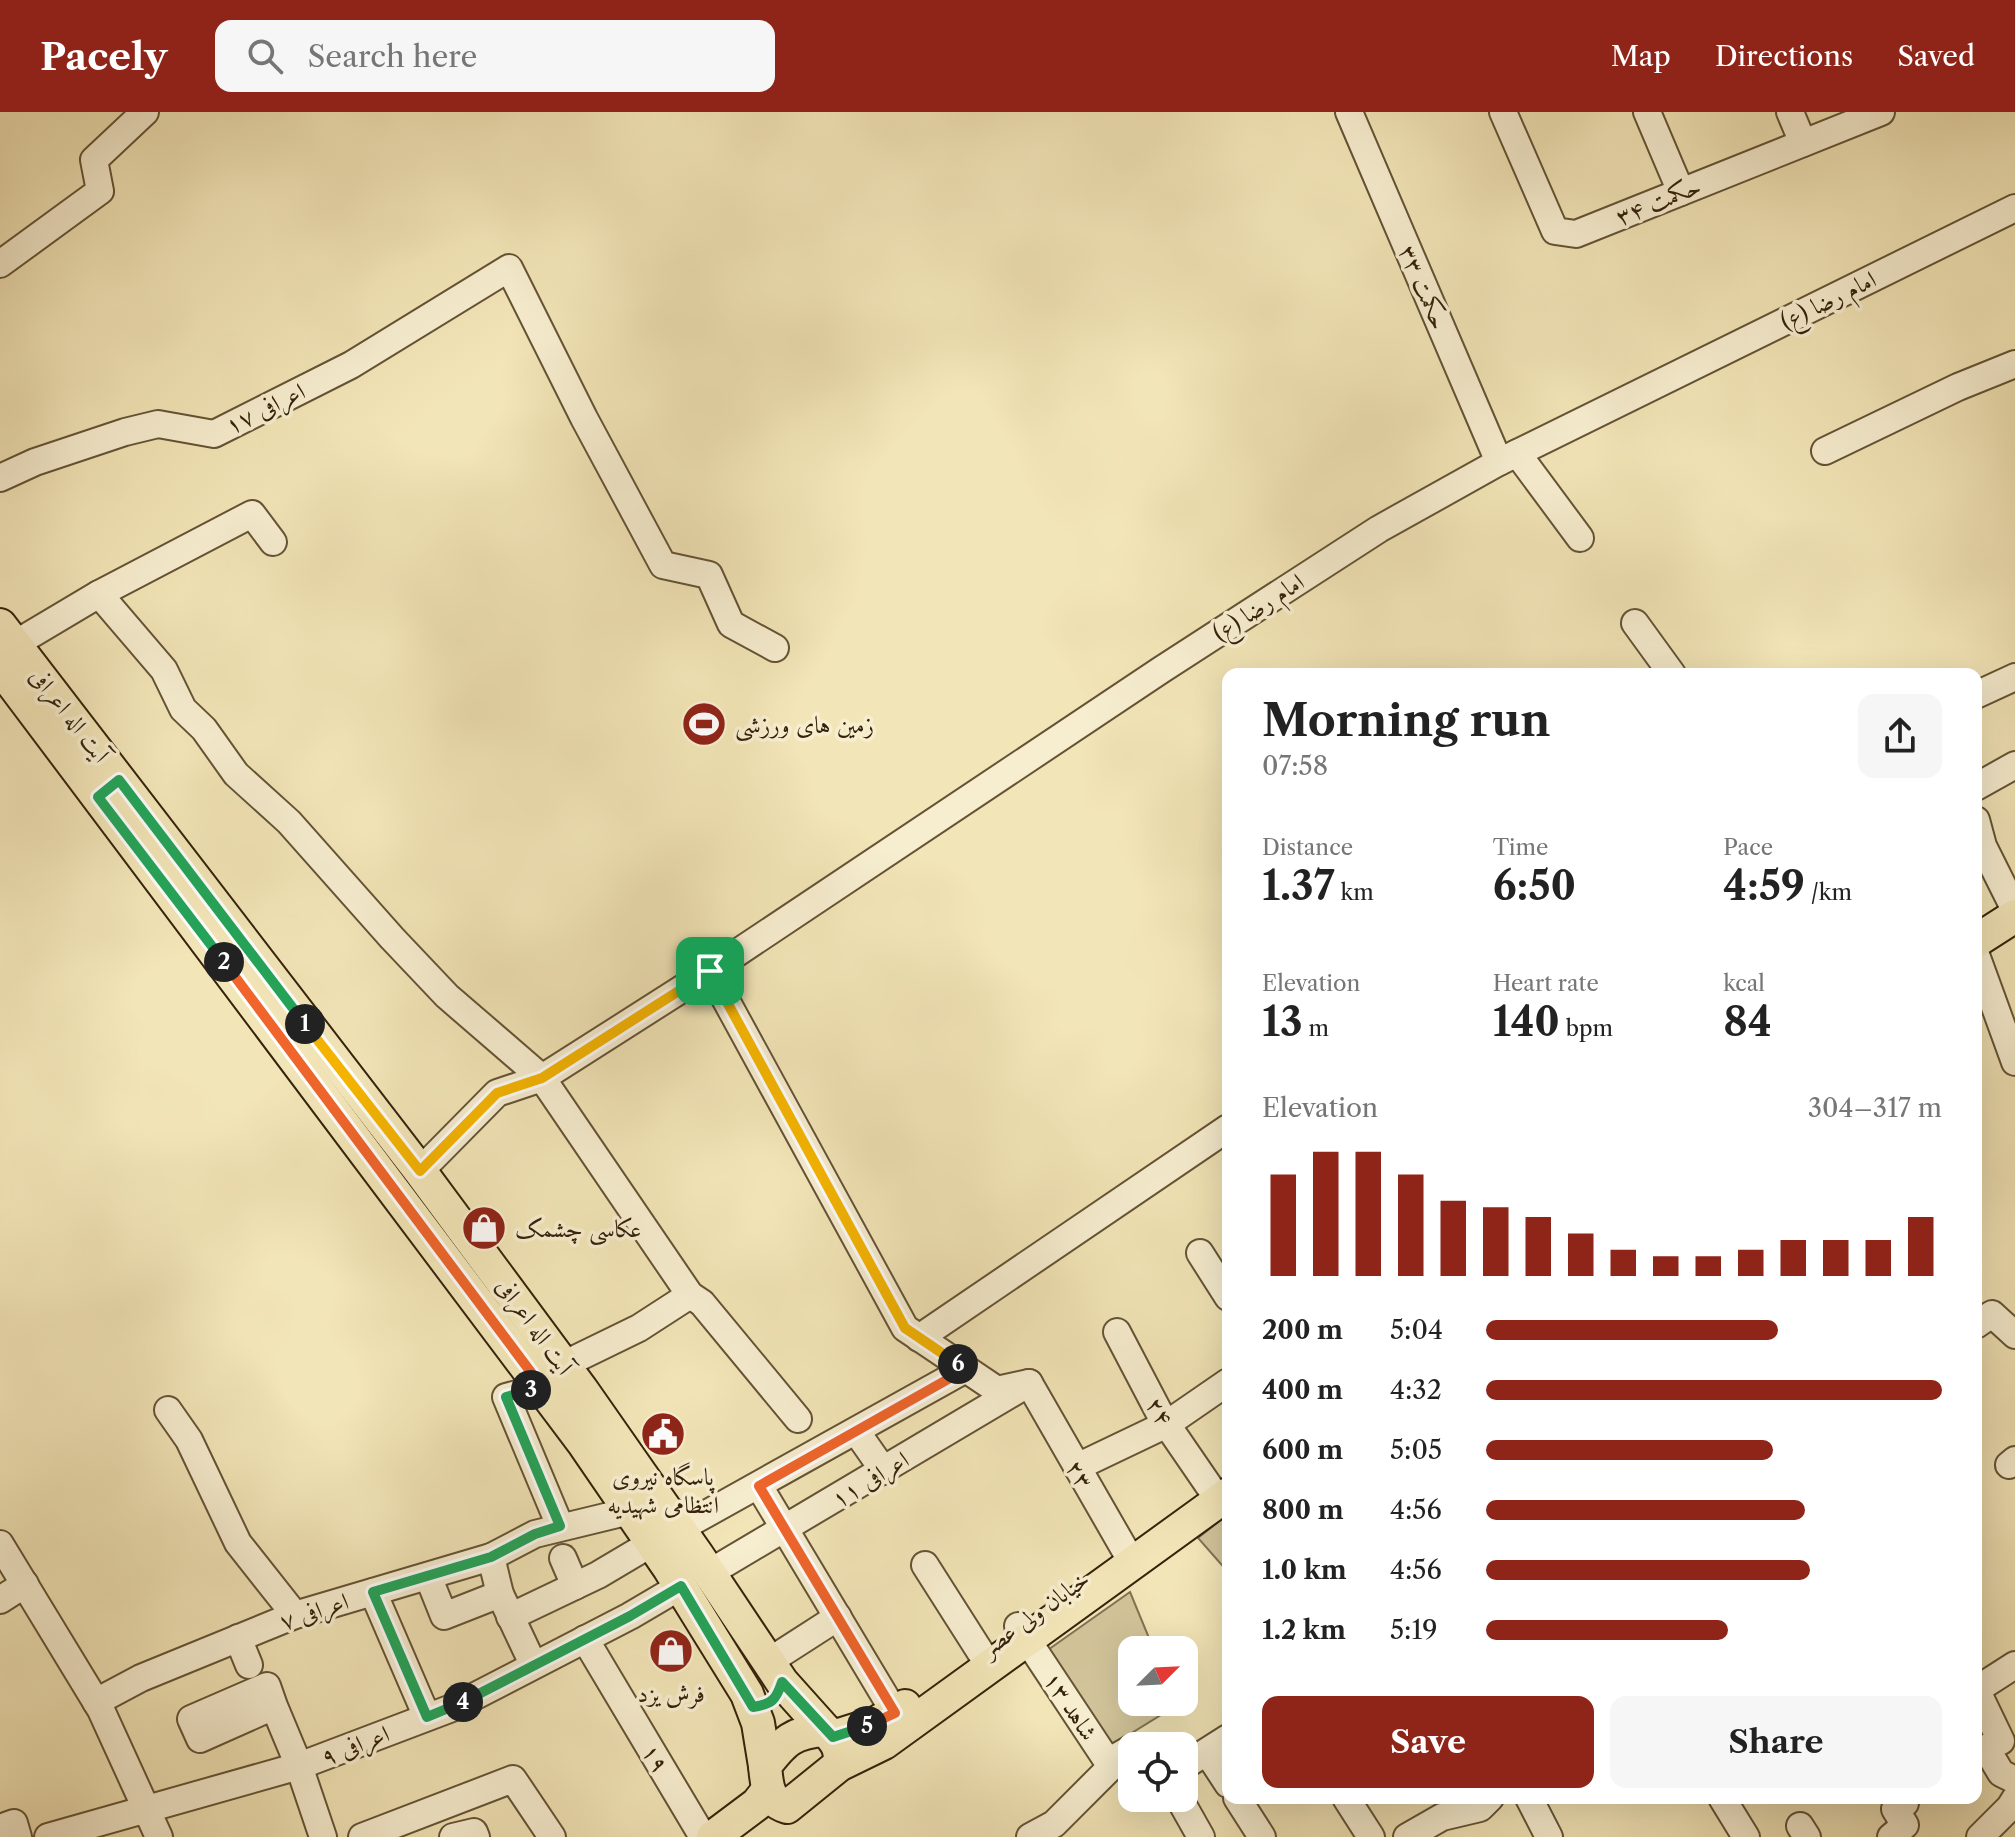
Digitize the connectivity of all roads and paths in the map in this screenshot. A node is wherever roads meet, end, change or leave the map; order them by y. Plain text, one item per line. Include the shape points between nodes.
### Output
1 (145, 112) edge
2 (1349, 112) edge
3 (1503, 112) edge
4 (1647, 112) edge
5 (1790, 112) edge
6 (1881, 112) edge
7 (1803, 143) junction
8 (1681, 192) junction
9 (2015, 208) edge
10 (0, 264) edge
11 (2015, 364) edge
12 (1825, 451) dead end
13 (1508, 457) junction
14 (0, 478) edge
15 (1580, 538) dead end
16 (273, 542) dead end
17 (99, 594) junction
18 (1635, 623) dead end
19 (4, 640) edge
20 (775, 648) dead end
21 (1668, 668) edge
22 (2015, 677) edge
23 (1982, 692) edge
24 (2015, 765) edge
25 (1982, 784) edge
26 (109, 788) junction
27 (1982, 842) edge
28 (2015, 913) edge
29 (2015, 937) edge
30 (1982, 949) edge
31 (1982, 952) edge
32 (1982, 968) edge
33 (710, 971) junction
34 (2015, 1062) edge
35 (542, 1078) junction
36 (1222, 1132) edge
37 (420, 1171) junction
38 (1200, 1253) dead end
39 (1222, 1288) edge
40 (690, 1295) junction
41 (1982, 1321) edge
42 (2012, 1328) edge
43 (1117, 1332) dead end
44 (919, 1338) junction
45 (966, 1369) junction
46 (552, 1376) junction
47 (1029, 1383) junction
48 (1222, 1386) edge
49 (168, 1410) dead end
50 (798, 1419) dead end
51 (1167, 1424) junction
52 (856, 1431) junction
53 (1077, 1467) junction
54 (884, 1471) junction
55 (1222, 1484) edge
56 (759, 1486) junction
57 (630, 1511) junction
58 (560, 1526) junction
59 (786, 1530) junction
60 (666, 1536) junction
61 (0, 1544) edge
62 (491, 1557) junction
63 (1128, 1557) junction
64 (563, 1558) dead end
65 (925, 1565) dead end
66 (428, 1576) junction
67 (695, 1580) junction
68 (25, 1584) junction
69 (575, 1586) junction
70 (373, 1592) junction
71 (0, 1600) edge
72 (505, 1605) junction
73 (295, 1615) junction
74 (838, 1617) junction
75 (1023, 1633) junction
76 (238, 1638) junction
77 (585, 1639) junction
78 (981, 1653) junction
79 (533, 1664) junction
80 (249, 1665) dead end
81 (2015, 1665) edge
82 (775, 1672) junction
83 (1982, 1685) edge
84 (1982, 1698) edge
85 (96, 1702) junction
86 (274, 1706) dead end
87 (753, 1707) junction
88 (895, 1713) junction
89 (427, 1717) junction
90 (2008, 1738) edge
91 (832, 1744) junction
92 (1217, 1745) edge
93 (1118, 1757) edge
94 (1198, 1757) edge
95 (1118, 1764) edge
96 (299, 1766) junction
97 (2015, 1780) edge
98 (773, 1788) junction
99 (2015, 1799) edge
100 (1241, 1804) edge
101 (1350, 1804) edge
102 (1484, 1804) edge
103 (1532, 1804) edge
104 (1708, 1804) edge
105 (1726, 1804) edge
106 (1903, 1804) edge
107 (1187, 1812) edge
108 (152, 1822) edge
109 (407, 1829) edge
110 (48, 1837) edge
111 (323, 1837) edge
112 (362, 1837) edge
113 (453, 1837) edge
114 (476, 1837) edge
115 (552, 1837) edge
116 (703, 1837) edge
117 (713, 1837) edge
118 (742, 1837) edge
119 (1030, 1837) edge
120 (1201, 1837) edge
121 (1262, 1837) edge
122 (1371, 1837) edge
123 (1407, 1837) edge
124 (1549, 1837) edge
125 (1727, 1837) edge
126 (1746, 1837) edge
127 (1891, 1837) edge
128 (1980, 1837) edge

1 - 10 street via 94,160 100,191
2 - 13 street, حکمت ۳۳
3 - 8 street, حکمت ۳۴ via 1555,231 1576,234
4 - 8 street
5 - 7 street
6 - 7 street, حکمت ۳۴
7 - 8 street, حکمت ۳۴
9 - 13 street, امام رضا (ع)
11 - 12 street
13 - 15 street, حکمت ۳۳
13 - 33 street, امام رضا (ع) via 1379,529 1174,661
14 - 20 street, اعرافی ۱۷ via 158,424 214,434 351,365 509,268 663,565 709,575 731,624
16 - 17 street via 252,514
17 - 19 street
17 - 35 street via 164,670 183,709 236,774 289,822 447,996
18 - 21 street
19 - 26 main road, آیت اله اعرافی
22 - 23 street
24 - 25 street
26 - 37 main road, آیت اله اعرافی
26 - 46 main road, آیت اله اعرافی
27 - 28 street
28 - 30 main road
29 - 31 main road
32 - 34 street
33 - 35 street, امام رضا (ع)
33 - 44 street via 905,1328
35 - 37 street, امام رضا (ع) via 497,1093
35 - 40 street
36 - 44 street
37 - 46 main road, آیت اله اعرافی
38 - 39 street
40 - 46 street
40 - 50 street
41 - 42 street via 1992,1314
43 - 51 street, ۲۴
44 - 45 street
45 - 47 street via 997,1390
45 - 52 street
46 - 57 main road, آیت اله اعرافی
46 - 58 street via 506,1397
46 - 60 main road, آیت اله اعرافی
47 - 53 street, ۲۳
47 - 54 street, اعرافی ۱۱
48 - 51 street
49 - 73 street via 189,1440 238,1543
51 - 53 street
51 - 55 street, ۲۴
52 - 54 street
52 - 56 street
53 - 63 street, ۲۳
54 - 59 street, اعرافی ۱۱
55 - 63 main road, خیابان ولی عصر
56 - 59 street
56 - 60 street
57 - 58 street, اعرافی ۷
57 - 60 main road, آیت اله اعرافی
58 - 62 street, اعرافی ۷
59 - 67 street, اعرافی ۱۱
59 - 74 street
60 - 67 main road, آیت اله اعرافی
60 - 69 street
61 - 68 street
62 - 66 street, اعرافی ۷
62 - 72 street
63 - 75 main road, خیابان ولی عصر
64 - 69 street
65 - 78 street
66 - 70 street, اعرافی ۷
66 - 72 street via 444,1616
67 - 77 street, اعرافی ۹
67 - 82 main road, آیت اله اعرافی
67 - 87 main road, آیت اله اعرافی
68 - 71 street
68 - 85 street
69 - 72 street
70 - 73 street, اعرافی ۷
70 - 89 street
72 - 79 street
73 - 76 street, اعرافی ۷
74 - 82 street
74 - 88 street
75 - 78 main road, خیابان ولی عصر
75 - 91 main road, خیابان ولی عصر via 884,1743
75 - 93 street, شاهد ۱۳ via 1108,1762
76 - 80 street
76 - 85 street, اعرافی ۷
77 - 79 street, اعرافی ۹
77 - 116 street, ۱۹
78 - 88 main road, خیابان ولی عصر
79 - 89 street, اعرافی ۹
81 - 83 street
82 - 87 main road via 776,1698
82 - 91 main road, آیت اله اعرافی
84 - 90 street
85 - 108 street
86 - 96 street
87 - 98 main road, آیت اله اعرافی
88 - 91 main road, خیابان ولی عصر
89 - 96 street, اعرافی ۹
90 - 97 street via 1986,1748 2001,1773
91 - 98 main road
91 - 98 main road via 807,1731 792,1737 779,1748
92 - 94 street
95 - 119 street via 1054,1824
96 - 108 street, اعرافی ۹
96 - 111 street
98 - 117 main road
98 - 118 main road
99 - 128 street
100 - 121 street
101 - 122 street
102 - 123 street via 1442,1817
103 - 124 street
104 - 125 street
105 - 126 street
106 - 127 street via 1895,1809 1905,1825
107 - 120 street
108 - 110 street, اعرافی ۹
109 - 112 street
109 - 115 street via 513,1779
113 - 114 street via 474,1832

